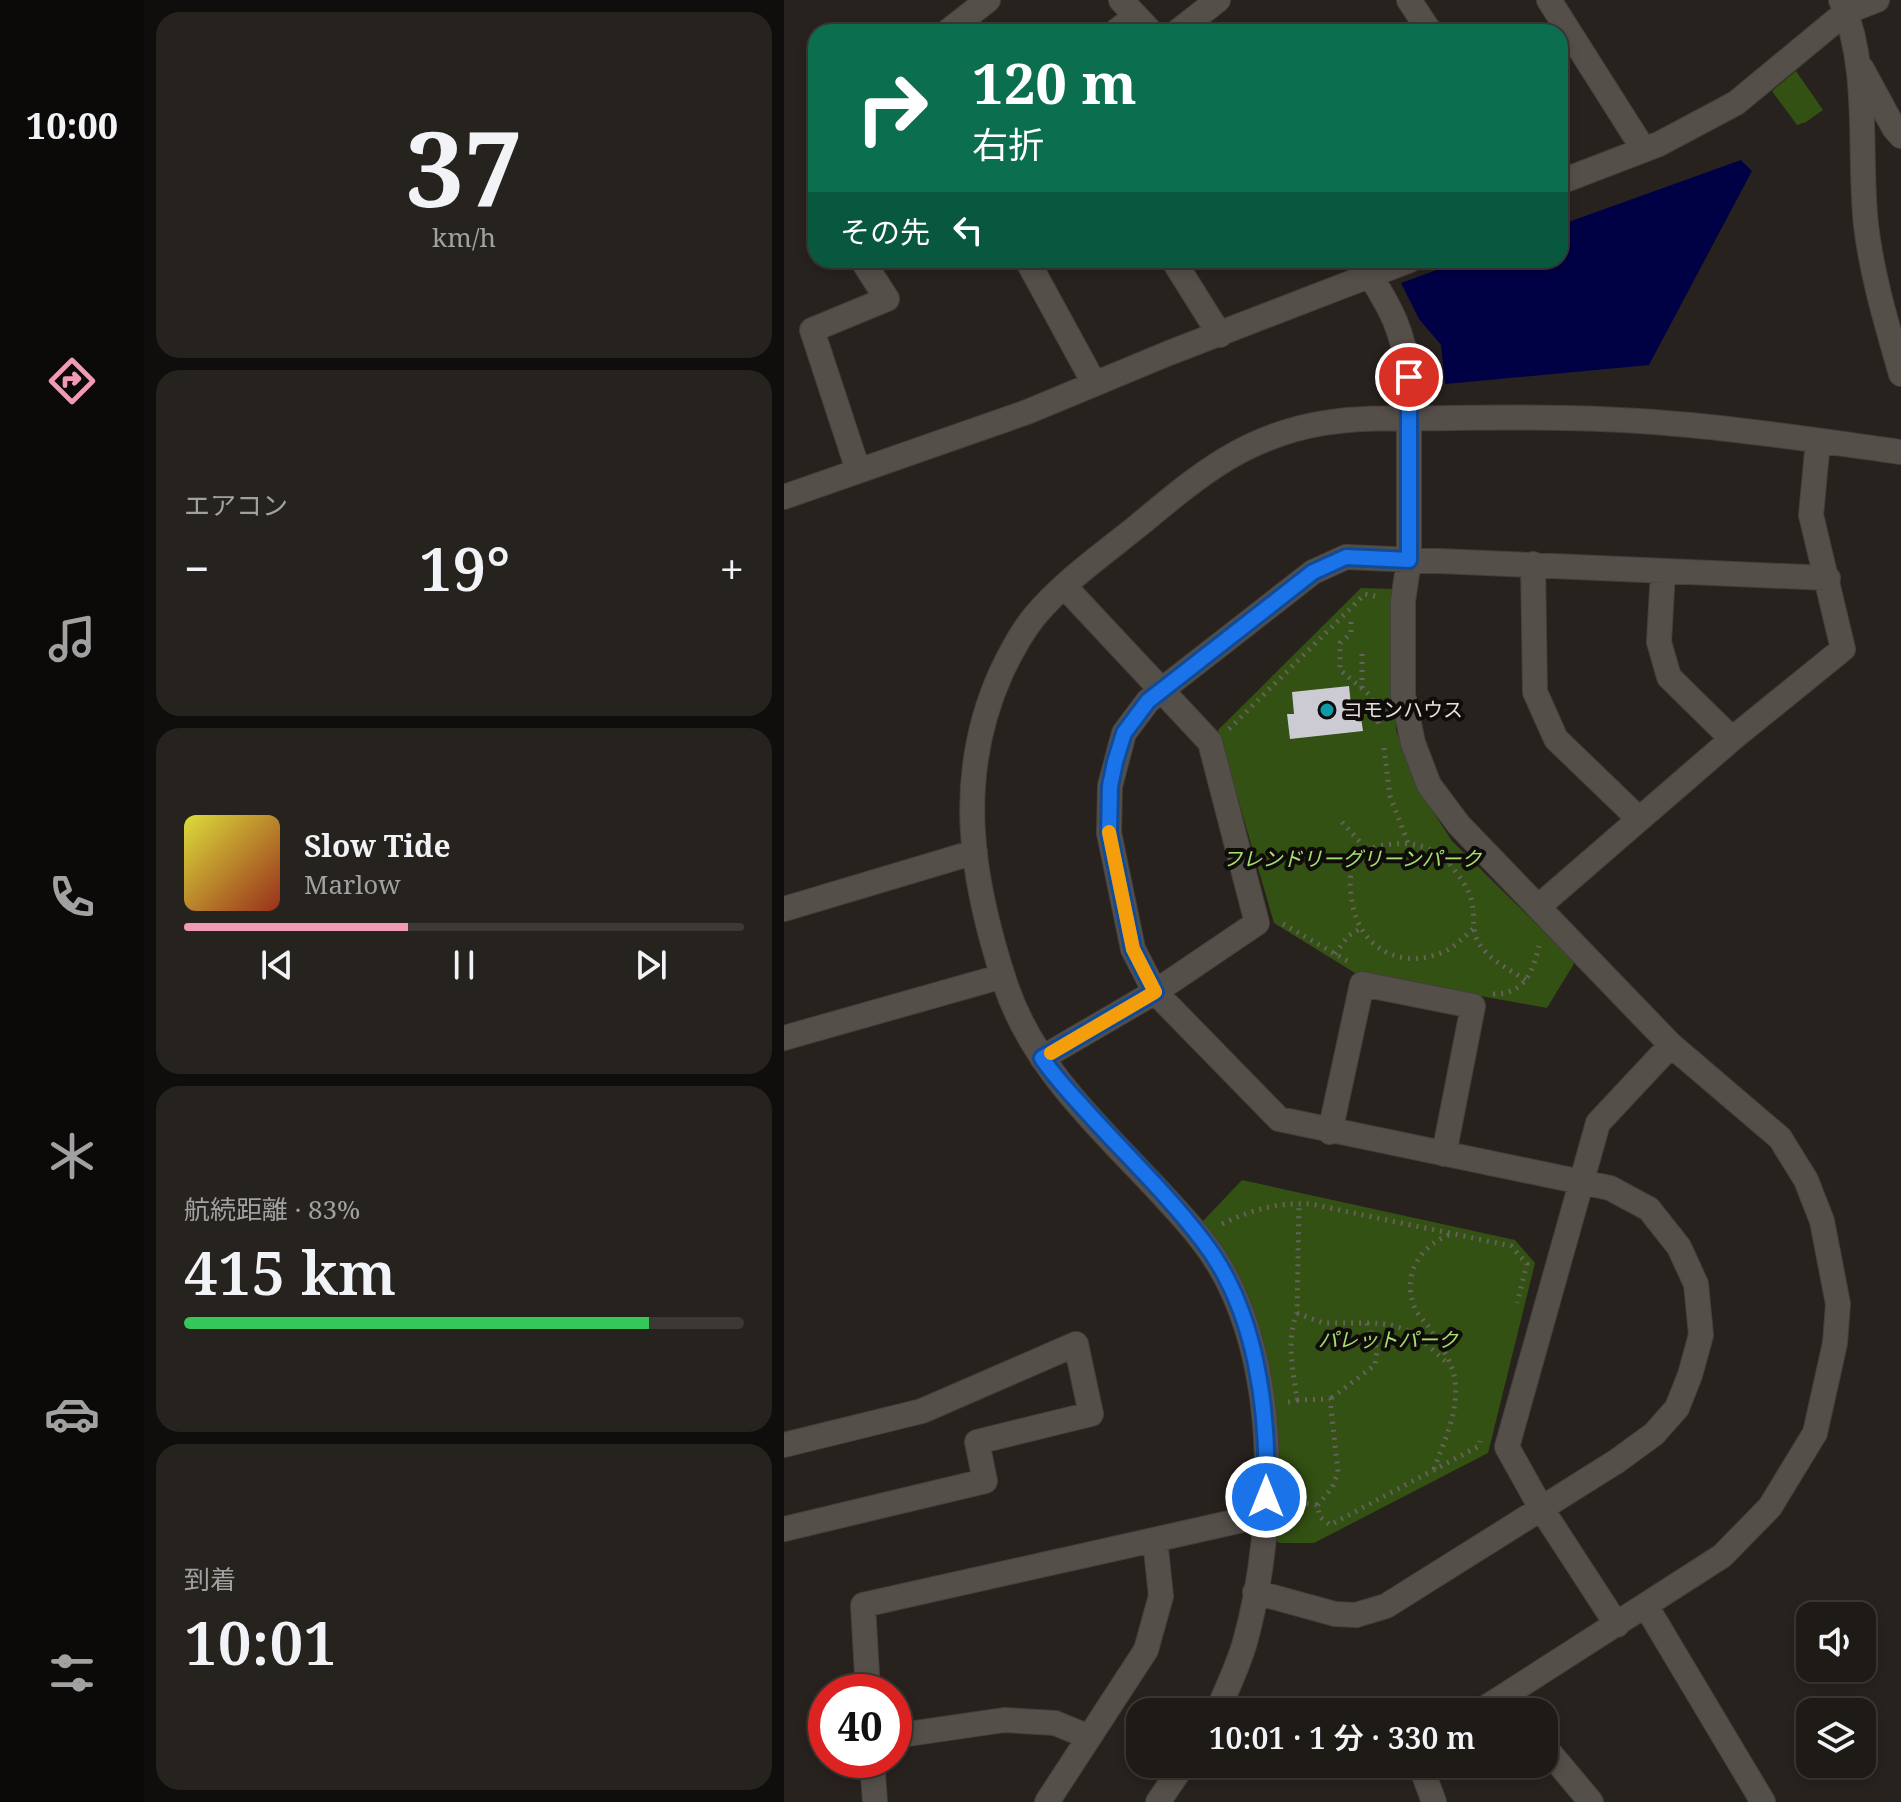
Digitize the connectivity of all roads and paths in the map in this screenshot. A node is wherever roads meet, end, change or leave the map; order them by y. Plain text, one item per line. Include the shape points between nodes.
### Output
1 (988, 0) edge
2 (1218, 0) edge
3 (1409, 0) edge
4 (1549, 0) edge
5 (1877, 0) edge
6 (1844, 6) edge
7 (957, 24) edge
8 (1187, 24) edge
9 (1425, 24) edge
10 (1564, 24) edge
11 (1568, 30) edge
12 (1857, 60) junction
13 (1901, 136) edge
14 (1644, 150) junction
15 (1568, 179) edge
16 (867, 268) edge
17 (1031, 268) edge
18 (1178, 268) edge
19 (1366, 268) edge
20 (1220, 335) junction
21 (1901, 374) edge
22 (1094, 383) junction
23 (1409, 419) junction
24 (1818, 441) junction
25 (1901, 452) edge
26 (858, 470) junction
27 (784, 497) edge
28 (1409, 560) junction
29 (1533, 564) junction
30 (1663, 571) junction
31 (1828, 578) junction
32 (1065, 587) junction
33 (1403, 601) junction
34 (1351, 622) dead end
35 (1362, 650) dead end
36 (1163, 689) junction
37 (1362, 689) junction
38 (1226, 732) dead end
39 (1732, 739) junction
40 (1639, 819) junction
41 (1342, 822) dead end
42 (1468, 836) junction
43 (1408, 843) junction
44 (1367, 850) junction
45 (975, 852) junction
46 (1450, 863) junction
47 (784, 909) edge
48 (1541, 910) junction
49 (1280, 923) dead end
50 (1360, 929) junction
51 (1473, 929) junction
52 (1335, 954) junction
53 (1365, 966) dead end
54 (1003, 976) junction
55 (1526, 980) junction
56 (1479, 991) dead end
57 (1155, 992) junction
58 (784, 1038) edge
59 (1671, 1045) junction
60 (1042, 1058) junction
61 (1330, 1132) junction
62 (1444, 1154) junction
63 (1583, 1181) junction
64 (1299, 1203) junction
65 (1452, 1234) junction
66 (1202, 1240) junction
67 (1515, 1310) dead end
68 (1297, 1313) junction
69 (1367, 1323) junction
70 (1448, 1364) junction
71 (1330, 1399) junction
72 (1297, 1400) junction
73 (1264, 1408) junction
74 (1483, 1431) dead end
75 (784, 1445) edge
76 (1434, 1470) junction
77 (1265, 1506) junction
78 (1317, 1506) junction
79 (1541, 1508) junction
80 (784, 1529) edge
81 (1155, 1540) junction
82 (1255, 1592) junction
83 (1646, 1606) junction
84 (1617, 1625) junction
85 (867, 1674) edge
86 (1223, 1698) edge
87 (1517, 1698) edge
88 (912, 1733) edge
89 (1089, 1737) junction
90 (1558, 1763) edge
91 (873, 1778) edge
92 (1174, 1778) edge
93 (1425, 1778) edge
94 (875, 1802) edge
95 (1047, 1802) edge
96 (1158, 1802) edge
97 (1434, 1802) edge
98 (1591, 1802) edge
99 (1763, 1802) edge

1 - 7 street
2 - 8 street
3 - 9 street
4 - 10 street
5 - 6 street
6 - 12 street
6 - 14 street via 1736,103
11 - 14 street
12 - 13 street
12 - 21 street via 1866,224 1876,286
14 - 15 street
16 - 26 street via 887,299 812,330
17 - 22 street
18 - 20 street
19 - 20 street
19 - 23 street via 1397,321 1405,349
20 - 22 street
22 - 26 street via 1027,412
23 - 24 street via 1674,423
23 - 28 street
23 - 32 street via 1320,423 1247,447 1209,467
24 - 25 street
24 - 31 street via 1811,515
26 - 27 street
28 - 29 street
28 - 33 street
28 - 36 street via 1346,557 1313,572
29 - 30 street
29 - 40 street via 1535,692 1556,739
30 - 31 street
30 - 39 street via 1659,642 1669,677
31 - 39 street via 1843,649
32 - 36 street
32 - 45 street via 1032,619 990,697 972,783
33 - 38 path via 1365,594
33 - 42 street via 1403,695 1413,743 1429,785
34 - 37 path via 1351,633 1340,643 1340,670
35 - 37 path
36 - 57 street via 1124,733 1110,786 1109,833 1133,949
36 - 57 street via 1210,742 1257,923
37 - 43 path via 1371,696 1390,796
39 - 40 street
40 - 48 street
41 - 44 path
42 - 46 path
42 - 48 street
43 - 44 path
43 - 46 path via 1438,852
44 - 50 path via 1350,873
45 - 47 street
45 - 54 street
46 - 51 path via 1472,902
48 - 55 path via 1535,963
48 - 59 street
49 - 52 path
50 - 51 path via 1381,952 1408,958 1440,954
50 - 52 path
51 - 55 path via 1494,959
52 - 53 path
54 - 58 street
54 - 60 street via 1023,1028
55 - 56 path via 1509,994
57 - 60 street
57 - 61 street via 1279,1119
59 - 63 street via 1598,1123
59 - 83 street via 1780,1138 1806,1180 1822,1221 1838,1304 1815,1433 1794,1470 1770,1507 1722,1556
60 - 66 street
61 - 62 street
61 - 62 street via 1362,984 1473,1006
62 - 63 street
63 - 79 street via 1507,1447
63 - 79 street via 1610,1188 1649,1209 1679,1247 1696,1284 1701,1335 1677,1408 1654,1434
64 - 65 path
64 - 66 path via 1251,1210
64 - 68 path
65 - 67 path via 1511,1246 1527,1264
65 - 70 path via 1423,1250 1414,1263 1411,1285 1414,1307
66 - 73 street via 1225,1276 1245,1325
68 - 69 path via 1323,1323
68 - 72 path via 1291,1329
69 - 70 path via 1415,1333
69 - 71 path via 1377,1350 1375,1365
70 - 76 path via 1455,1379 1453,1416
71 - 72 path
71 - 78 path via 1338,1472
72 - 73 path
73 - 77 street
74 - 76 path via 1479,1446
75 - 80 street via 922,1411 1076,1344 1091,1414 977,1442 985,1481
76 - 78 path via 1330,1525
77 - 78 path
77 - 81 street
77 - 82 street
79 - 82 street via 1386,1606 1356,1615
79 - 84 street
81 - 85 street via 863,1605
81 - 89 street via 1161,1596 1146,1650
82 - 86 street via 1245,1644
83 - 84 street
83 - 99 street
84 - 87 street
88 - 89 street via 1004,1720 1055,1723
89 - 95 street
90 - 98 street
91 - 94 street
92 - 96 street
93 - 97 street

